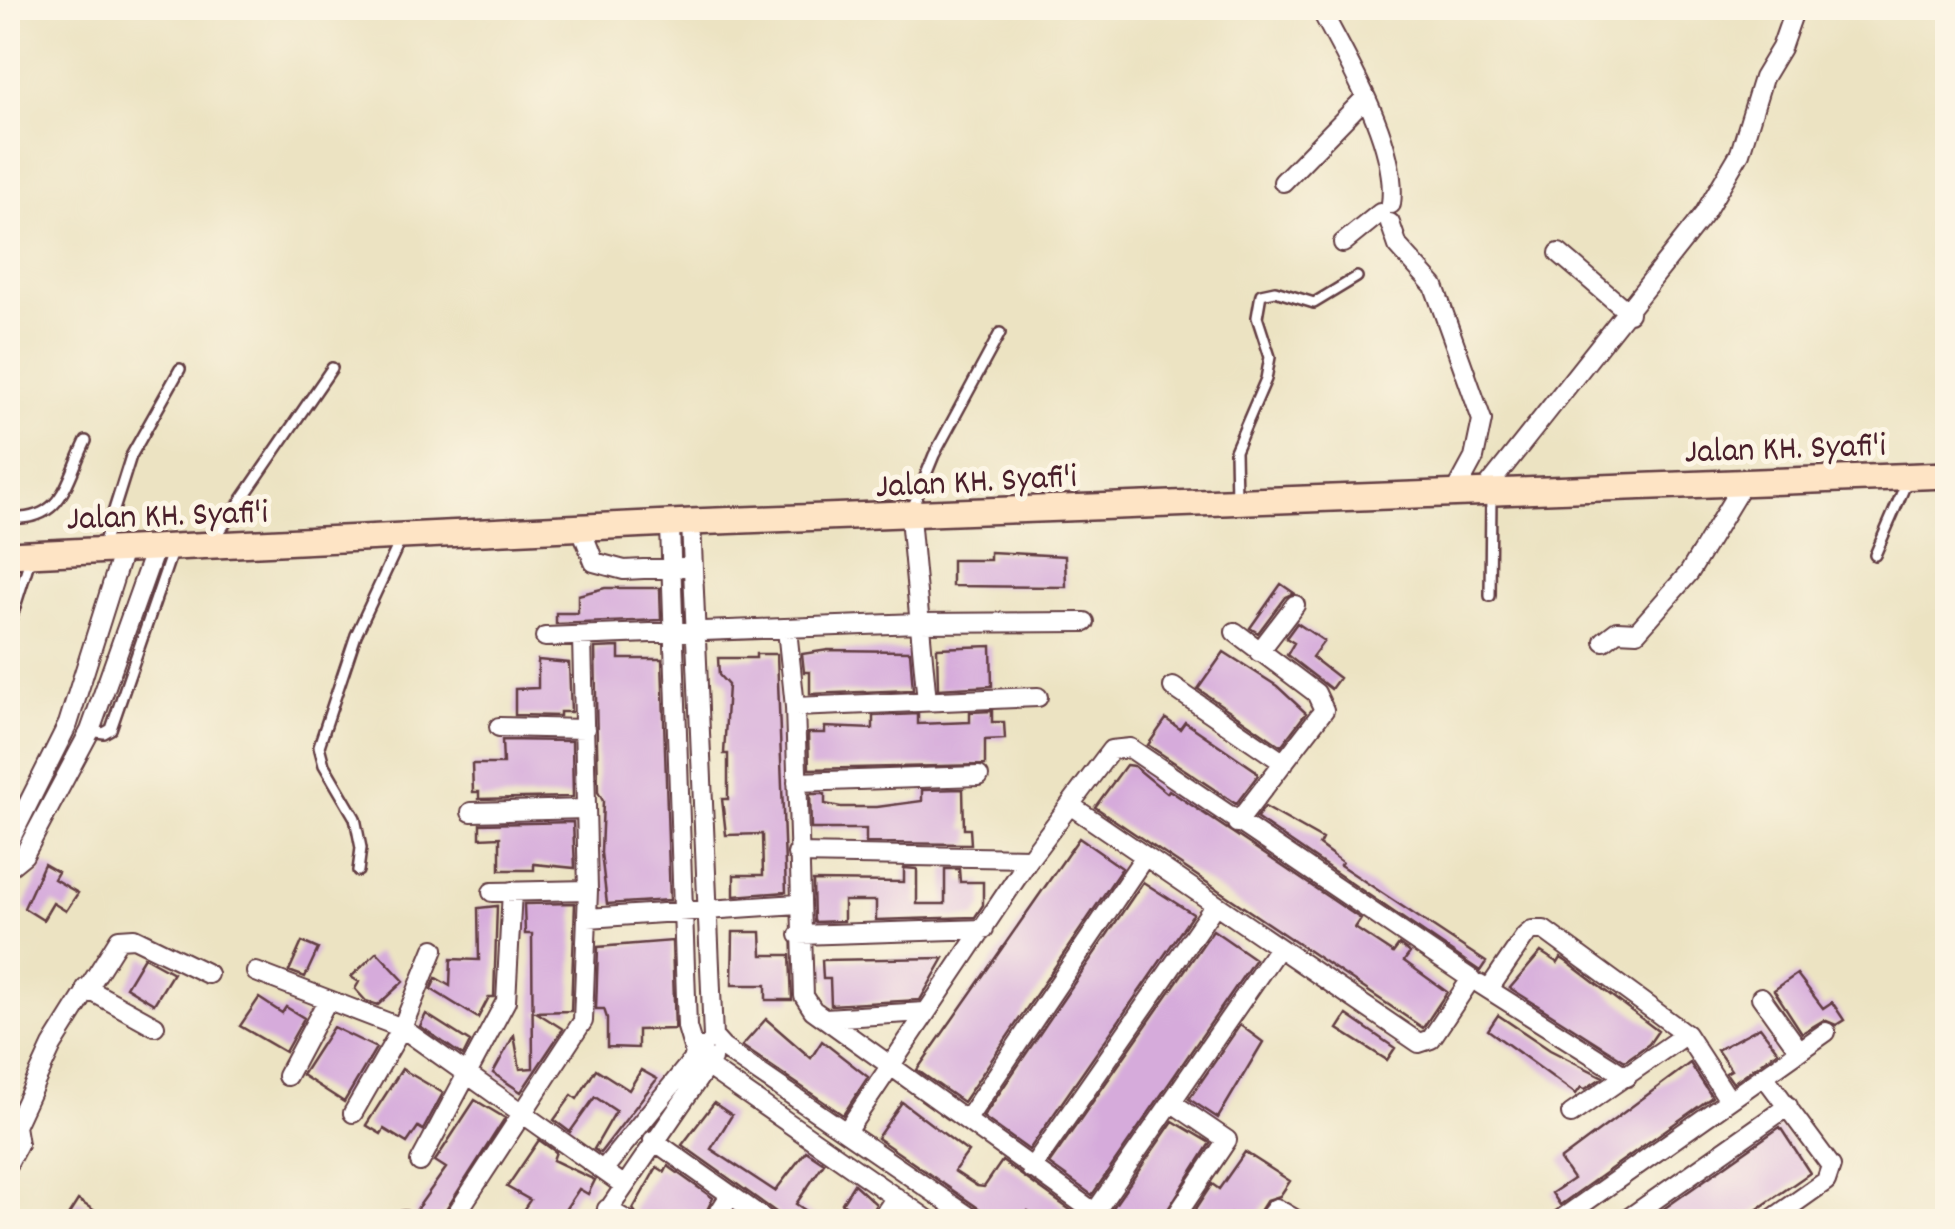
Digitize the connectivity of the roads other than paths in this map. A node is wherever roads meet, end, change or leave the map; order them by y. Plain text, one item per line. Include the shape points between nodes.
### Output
1 (1320, 8) edge
2 (1795, 8) edge
3 (1366, 98) junction
4 (1283, 182) dead end
5 (1387, 213) junction
6 (1343, 244) dead end
7 (1559, 253) dead end
8 (1356, 277) dead end
9 (1629, 312) junction
10 (1000, 333) dead end
11 (332, 368) dead end
12 (180, 369) dead end
13 (86, 441) dead end
14 (1948, 475) edge
15 (1909, 476) junction
16 (1744, 482) junction
17 (1486, 494) junction
18 (1454, 495) junction
19 (1236, 502) junction
20 (910, 516) junction
21 (8, 518) edge
22 (681, 524) junction
23 (582, 531) junction
24 (401, 539) junction
25 (210, 546) junction
26 (164, 549) junction
27 (112, 550) junction
28 (20, 554) edge
29 (1875, 556) dead end
30 (693, 564) junction
31 (673, 569) junction
32 (1490, 596) dead end
33 (1295, 606) dead end
34 (1085, 622) dead end
35 (918, 623) junction
36 (8, 629) edge
37 (787, 629) junction
38 (698, 630) junction
39 (1235, 632) dead end
40 (674, 634) junction
41 (582, 637) junction
42 (546, 638) dead end
43 (1604, 641) dead end
44 (1259, 652) junction
45 (1173, 686) dead end
46 (1038, 697) dead end
47 (927, 702) junction
48 (795, 707) junction
49 (498, 727) dead end
50 (584, 730) junction
51 (1284, 763) junction
52 (979, 776) dead end
53 (797, 782) junction
54 (690, 784) junction
55 (27, 804) junction
56 (1070, 805) junction
57 (586, 809) junction
58 (471, 812) dead end
59 (46, 814) junction
60 (1237, 822) junction
61 (8, 844) edge
62 (797, 854) junction
63 (1145, 856) junction
64 (1030, 858) junction
65 (8, 868) edge
66 (358, 871) dead end
67 (588, 890) junction
68 (512, 891) junction
69 (492, 892) dead end
70 (798, 904) junction
71 (1215, 905) junction
72 (708, 908) junction
73 (684, 911) junction
74 (588, 918) junction
75 (984, 929) junction
76 (799, 934) junction
77 (1278, 948) junction
78 (434, 949) dead end
79 (256, 972) dead end
80 (208, 974) dead end
81 (1471, 979) junction
82 (86, 988) junction
83 (1489, 990) junction
84 (1761, 997) dead end
85 (327, 1001) junction
86 (925, 1012) junction
87 (825, 1018) junction
88 (155, 1026) dead end
89 (402, 1028) junction
90 (1826, 1032) dead end
91 (1686, 1034) junction
92 (718, 1042) junction
93 (1799, 1050) junction
94 (700, 1059) junction
95 (894, 1066) junction
96 (467, 1074) junction
97 (287, 1076) dead end
98 (1765, 1076) junction
99 (1627, 1077) junction
100 (1729, 1100) junction
101 (1171, 1102) junction
102 (1788, 1106) junction
103 (353, 1113) dead end
104 (522, 1113) junction
105 (1571, 1114) dead end
106 (967, 1119) junction
107 (11, 1128) edge
108 (846, 1132) junction
109 (653, 1140) junction
110 (1657, 1154) junction
111 (8, 1162) edge
112 (420, 1162) dead end
113 (891, 1162) junction
114 (1031, 1168) junction
115 (602, 1170) junction
116 (1679, 1182) junction
117 (876, 1183) junction
118 (1615, 1183) junction
119 (622, 1184) junction
120 (730, 1195) junction
121 (896, 1198) junction
122 (1649, 1204) junction
123 (604, 1215) edge
124 (1101, 1217) edge
125 (1627, 1219) edge
126 (451, 1222) edge
127 (630, 1222) edge
128 (713, 1222) edge
129 (770, 1222) edge
130 (879, 1222) edge
131 (931, 1222) edge
132 (977, 1222) edge
133 (1172, 1222) edge
134 (1265, 1222) edge
135 (1300, 1222) edge
136 (1557, 1222) edge
137 (1662, 1222) edge
138 (1768, 1222) edge

1 - 3 street
2 - 9 street via 1734,166
3 - 4 street
3 - 5 street via 1393,178
5 - 6 street
5 - 18 street via 1398,246 1432,282 1482,420 1474,458
7 - 9 street
8 - 19 lane via 1319,302 1262,294 1258,327 1271,354 1235,452
9 - 17 street
10 - 20 lane via 934,455
11 - 25 lane
12 - 27 lane via 130,456
13 - 21 lane via 52,508 31,520
14 - 15 main road, Jalan KH. Syafi'i
15 - 16 main road, Jalan KH. Syafi'i
15 - 29 lane
16 - 17 main road, Jalan KH. Syafi'i
16 - 43 street via 1689,573 1652,617 1637,632 1617,631
17 - 18 main road, Jalan KH. Syafi'i
17 - 32 lane
18 - 19 main road, Jalan KH. Syafi'i
19 - 20 main road, Jalan KH. Syafi'i
20 - 22 main road, Jalan KH. Syafi'i
20 - 35 street
22 - 23 main road, Jalan KH. Syafi'i
22 - 30 street
22 - 31 street
23 - 24 main road, Jalan KH. Syafi'i
23 - 31 street via 601,566
24 - 25 main road, Jalan KH. Syafi'i
24 - 66 lane via 356,636 319,746 355,818
25 - 26 main road, Jalan KH. Syafi'i
26 - 27 main road, Jalan KH. Syafi'i
26 - 59 street via 90,731
27 - 28 main road, Jalan KH. Syafi'i
27 - 55 street via 68,724
28 - 36 lane
30 - 31 street
30 - 38 street
31 - 40 street
33 - 44 street
34 - 35 street
35 - 37 street
35 - 47 street
37 - 38 street
37 - 48 street
38 - 40 street
38 - 54 street
39 - 44 street
40 - 41 street
40 - 54 street
41 - 42 street
41 - 50 street
44 - 51 street via 1324,704
45 - 51 street
46 - 47 street
47 - 48 street
48 - 53 street
49 - 50 street
50 - 57 street
51 - 60 street
52 - 53 street
53 - 62 street
54 - 72 street
54 - 73 street
55 - 59 street
55 - 61 street
56 - 60 street via 1111,750 1124,746
56 - 63 street
56 - 64 street
57 - 58 street
57 - 67 street
59 - 65 street via 24,855
60 - 81 street
62 - 64 street
62 - 70 street
63 - 71 street
63 - 106 street
64 - 75 street
67 - 68 street
67 - 74 street
68 - 69 street
68 - 96 street via 506,1000
70 - 72 street
70 - 76 street
71 - 77 street
71 - 114 street
72 - 73 street
72 - 92 street
73 - 74 street
73 - 94 street via 687,1027
74 - 104 street via 580,1027
75 - 76 street
75 - 86 street
76 - 87 street via 800,986
77 - 81 street via 1418,1043 1431,1039
77 - 101 street
78 - 89 street
79 - 85 street
80 - 82 street via 124,937
81 - 83 street
82 - 88 street
82 - 107 street
83 - 91 street via 1525,936 1538,928
83 - 99 street
84 - 93 street
85 - 89 street
85 - 97 street
86 - 87 street
86 - 95 street
87 - 95 street
89 - 96 street
89 - 103 street
90 - 93 street
91 - 99 street
91 - 100 street
92 - 94 street
92 - 108 street
93 - 98 street
94 - 109 street
94 - 115 street
94 - 117 street
95 - 106 street
95 - 108 street
96 - 104 street
96 - 112 street
98 - 100 street
98 - 102 street
99 - 105 street
100 - 110 street
101 - 124 street
101 - 133 street via 1227,1140
102 - 116 street
102 - 138 street via 1830,1160 1831,1171 1818,1188
104 - 115 street
104 - 126 street
106 - 114 street
107 - 111 street via 18,1144
108 - 113 street
109 - 119 street
109 - 120 street
110 - 116 street
110 - 118 street
113 - 117 street
113 - 132 street
114 - 124 street
115 - 119 street
116 - 122 street
117 - 121 street
118 - 125 street
118 - 136 street
119 - 123 street
120 - 128 street
120 - 129 street
121 - 130 street
121 - 131 street
122 - 125 street
122 - 137 street
123 - 127 street
134 - 135 street via 1276,1208

